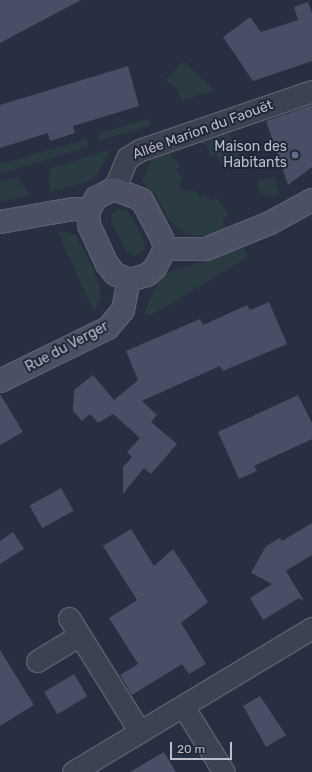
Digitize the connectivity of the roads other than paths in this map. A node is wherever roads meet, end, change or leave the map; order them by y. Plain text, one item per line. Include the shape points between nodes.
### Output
1 (312, 91) edge
2 (114, 190) junction
3 (312, 200) edge
4 (89, 210) junction
5 (0, 222) edge
6 (165, 249) junction
7 (129, 280) junction
8 (0, 382) edge
9 (312, 628) edge
10 (37, 661) dead end
11 (183, 706) junction
12 (140, 732) junction
13 (73, 772) edge
14 (224, 772) edge

1 - 2 street, Allée Marion du Faouët via 140,150 127,158 119,172
2 - 4 main road via 96,198
2 - 6 main road via 142,200
3 - 6 main road via 270,223 206,249
4 - 5 main road via 73,209
4 - 7 main road via 89,225 107,264 114,274
6 - 7 main road via 155,268 147,274
7 - 8 main road, Rue du Verger via 123,310 108,328
9 - 11 street
10 - 12 street via 75,626
11 - 12 street
11 - 14 street
12 - 13 street

